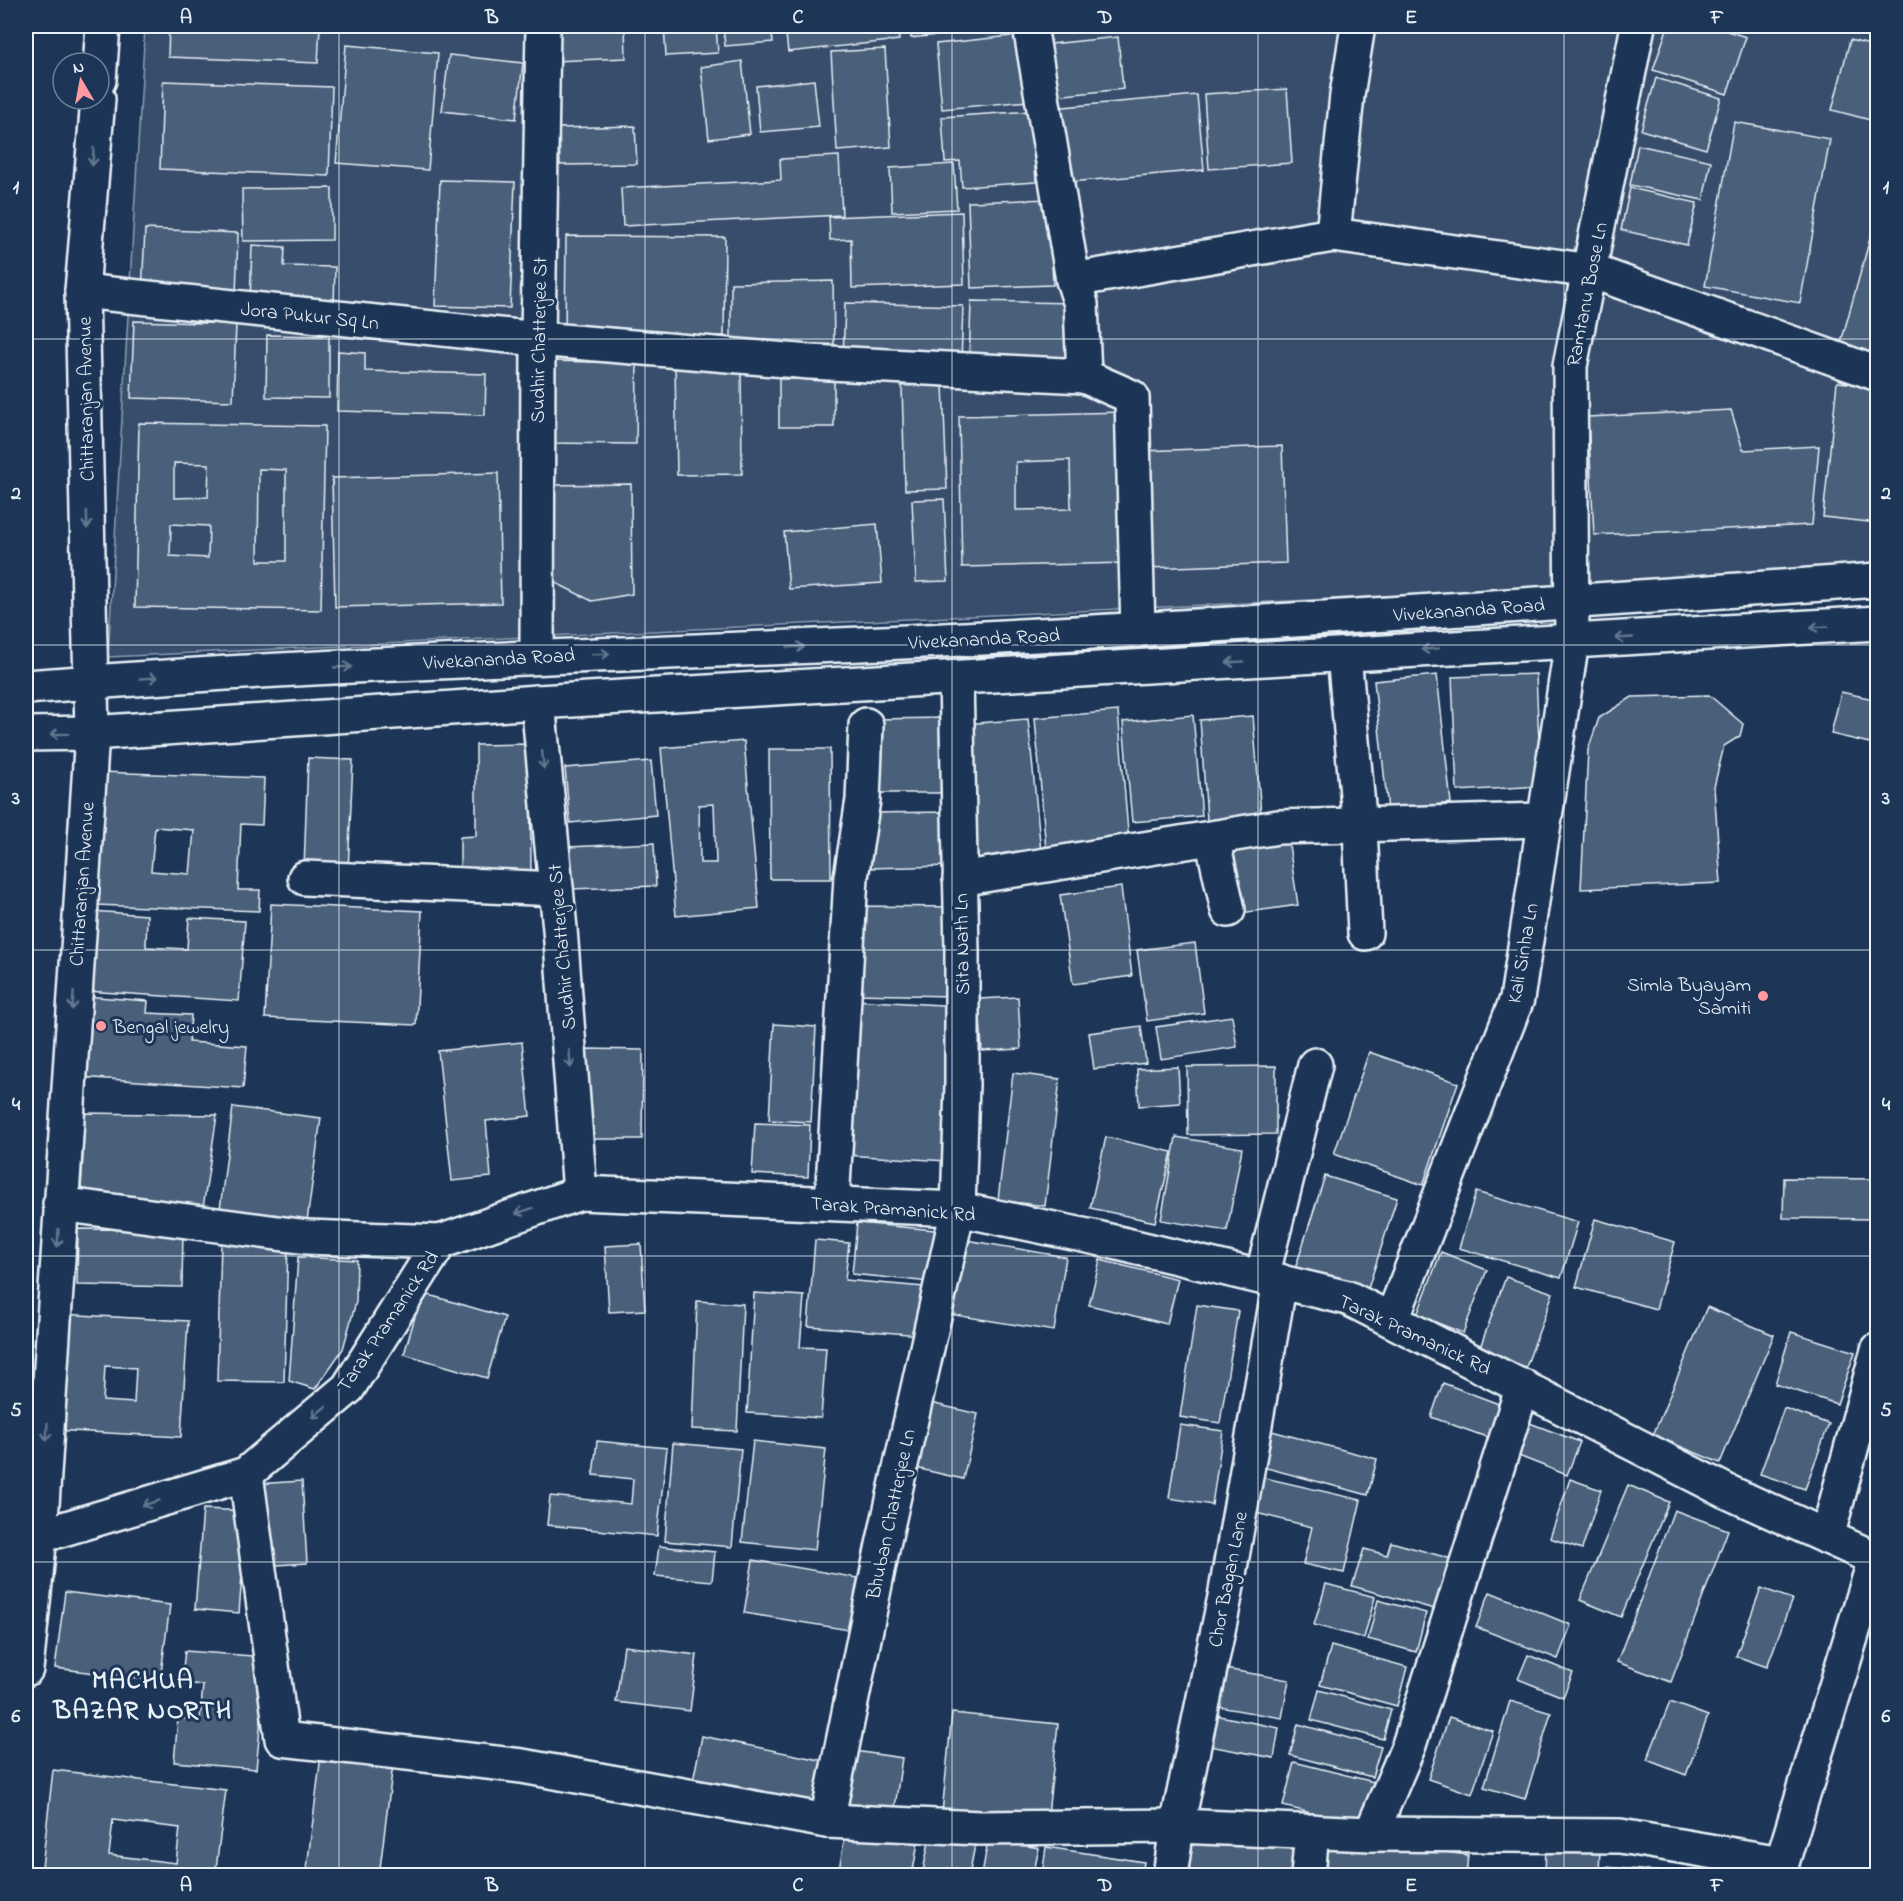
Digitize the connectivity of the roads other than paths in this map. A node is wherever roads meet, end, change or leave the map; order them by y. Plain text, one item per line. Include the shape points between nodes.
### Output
1 (103, 26) edge
2 (543, 26) edge
3 (1030, 26) edge
4 (1358, 26) edge
5 (1638, 26) edge
6 (101, 51) edge
7 (97, 111) edge
8 (1333, 235) junction
9 (1591, 271) junction
10 (1073, 280) junction
11 (82, 291) junction
12 (538, 339) junction
13 (1878, 374) edge
14 (1084, 376) junction
15 (1878, 580) edge
16 (1573, 602) junction
17 (1878, 623) edge
18 (1138, 630) junction
19 (1572, 640) junction
20 (1344, 655) junction
21 (537, 656) junction
22 (956, 679) junction
23 (90, 681) junction
24 (26, 687) edge
25 (538, 702) junction
26 (866, 725) dead end
27 (92, 733) junction
28 (26, 734) edge
29 (1543, 820) junction
30 (1360, 827) junction
31 (1212, 838) junction
32 (304, 878) dead end
33 (960, 879) junction
34 (556, 889) junction
35 (1228, 910) dead end
36 (1365, 933) dead end
37 (1316, 1065) dead end
38 (580, 1193) junction
39 (832, 1203) junction
40 (60, 1204) junction
41 (958, 1209) junction
42 (440, 1242) junction
43 (1271, 1279) junction
44 (1392, 1319) junction
45 (1878, 1350) edge
46 (1523, 1386) junction
47 (246, 1474) junction
48 (40, 1536) junction
49 (1827, 1537) junction
50 (1876, 1559) edge
51 (26, 1669) edge
52 (827, 1821) junction
53 (1177, 1826) junction
54 (1312, 1831) junction
55 (1371, 1834) junction
56 (1779, 1869) edge
57 (1170, 1875) edge
58 (1308, 1875) edge

1 - 6 street
2 - 12 street, Sudhir Chatterjee St
3 - 10 street
4 - 8 street
5 - 9 street, Ramtanu Bose Ln
7 -> 11 street, Chittaranjan Avenue
8 - 9 street
8 - 10 street
9 - 13 street
9 - 16 street, Ramtanu Bose Ln via 1570,366
10 - 14 street via 1081,304
11 - 12 street, Jora Pukur Sq Ln
11 -> 23 street, Chittaranjan Avenue
12 - 14 street, Jora Pukur Sq Ln via 810,363
12 - 21 street, Sudhir Chatterjee St
14 - 18 street via 1132,397
15 - 16 street, Vivekananda Road
16 - 18 street, Vivekananda Road
16 - 19 street, Ramtanu Bose Ln
17 -> 19 street, Vivekananda Road
21 -> 18 street, Vivekananda Road
19 -> 20 street, Vivekananda Road
19 - 29 street, Kali Sinha Ln
20 -> 22 street, Vivekananda Road
20 - 30 street
23 -> 21 street, Vivekananda Road
22 - 25 street, Vivekananda Road
22 - 33 street, Sita Nath Ln
23 - 24 street, Vivekananda Road
23 - 27 street, Chittaranjan Avenue
25 - 27 street, Vivekananda Road
25 -> 34 street, Sudhir Chatterjee St
26 - 39 street via 863,800 851,877
27 -> 28 street, Vivekananda Road
27 -> 40 street, Chittaranjan Avenue
29 - 30 street
29 - 44 street, Kali Sinha Ln via 1517,999
30 - 31 street via 1278,827
30 - 36 street
31 - 33 street
31 - 35 street
32 - 34 street
33 - 41 street, Sita Nath Ln via 962,1085
34 -> 38 street, Sudhir Chatterjee St
37 - 43 street, Chor Bagan Lane
38 - 39 street, Tarak Pramanick Rd
38 -> 42 street, Tarak Pramanick Rd
39 - 41 street, Tarak Pramanick Rd
40 - 42 street via 307,1237
40 -> 48 street, Chittaranjan Avenue
41 - 43 street, Tarak Pramanick Rd
41 - 52 street, Bhuban Chatterjee Ln via 883,1545
42 -> 47 street, Tarak Pramanick Rd via 348,1388
43 - 44 street, Tarak Pramanick Rd via 1348,1298
43 - 53 street, Chor Bagan Lane via 1225,1597
44 - 46 street, Tarak Pramanick Rd
45 - 49 street
46 - 49 street, Tarak Pramanick Rd via 1726,1491
46 - 55 street via 1408,1745
47 -> 48 street, Tarak Pramanick Rd
47 - 52 street via 282,1739 522,1766
48 - 51 street, Chittaranjan Avenue
49 - 50 street, Tarak Pramanick Rd
50 - 56 street
52 - 53 street via 980,1828
53 - 54 street
53 - 57 street, Chor Bagan Lane
54 - 55 street
54 - 58 street
55 - 56 street via 1620,1836

